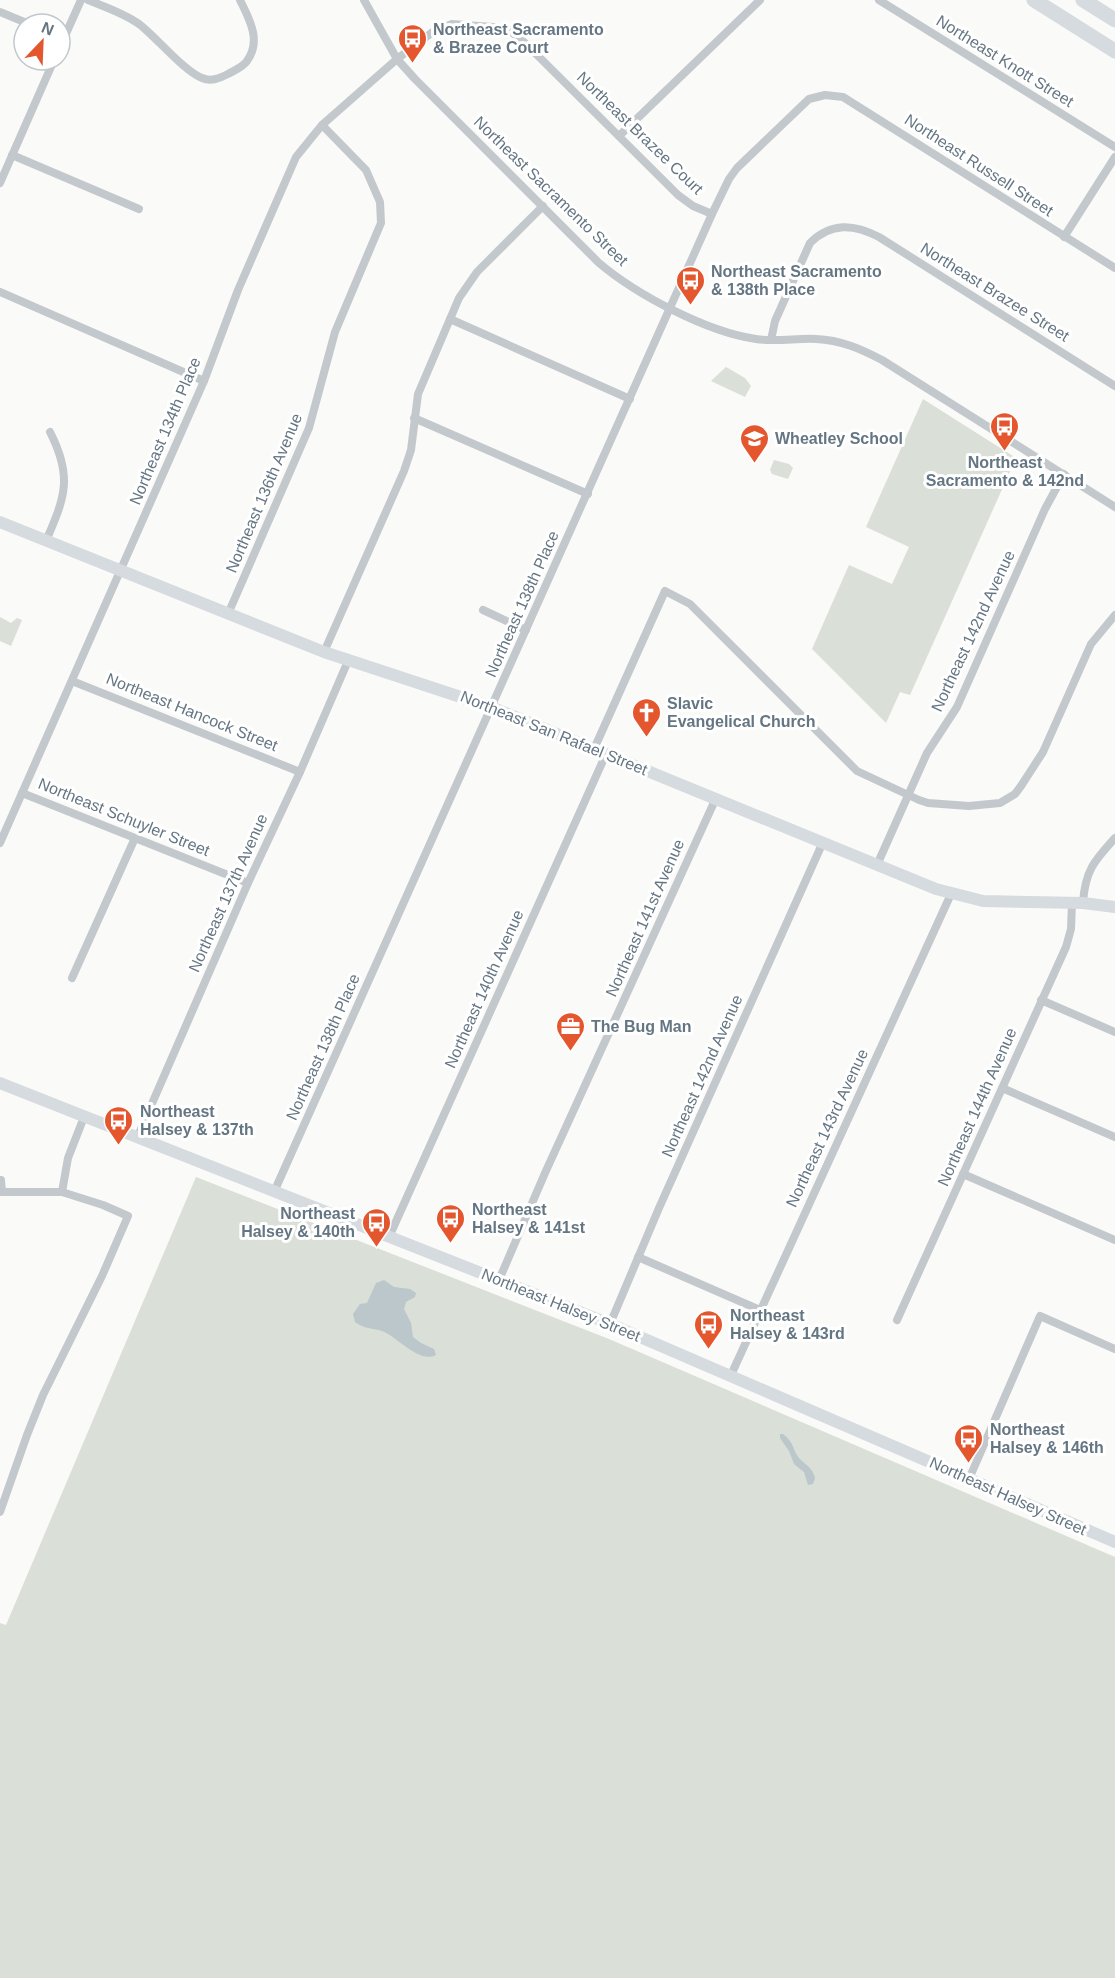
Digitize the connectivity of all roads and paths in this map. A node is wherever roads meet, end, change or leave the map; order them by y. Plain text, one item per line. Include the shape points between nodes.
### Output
1 (81, 0) edge
2 (88, 0) edge
3 (240, 0) edge
4 (364, 0) edge
5 (760, 0) edge
6 (879, 0) edge
7 (1034, 0) edge
8 (1083, 0) edge
9 (72, 18) edge
10 (1115, 20) edge
11 (1115, 51) edge
12 (397, 58) junction
13 (49, 72) edge
14 (825, 94) joint
15 (322, 125) junction
16 (618, 136) junction
17 (1115, 147) edge
18 (12, 155) junction
19 (1115, 158) edge
20 (0, 183) edge
21 (543, 206) junction
22 (139, 209) dead end
23 (712, 214) junction
24 (1064, 237) junction
25 (1115, 268) edge
26 (0, 292) edge
27 (671, 308) junction
28 (450, 319) junction
29 (771, 340) junction
30 (204, 381) junction
31 (1115, 386) edge
32 (630, 399) junction
33 (414, 418) junction
34 (50, 432) dead end
35 (1064, 474) junction
36 (588, 494) junction
37 (1115, 507) edge
38 (0, 522) edge
39 (46, 541) junction
40 (121, 571) junction
41 (483, 610) dead end
42 (228, 614) junction
43 (1115, 615) edge
44 (526, 630) junction
45 (324, 652) junction
46 (348, 661) junction
47 (72, 681) junction
48 (491, 707) junction
49 (594, 749) junction
50 (606, 754) junction
51 (300, 772) junction
52 (22, 793) junction
53 (907, 796) junction
54 (716, 798) junction
55 (135, 838) junction
56 (1115, 838) edge
57 (823, 842) junction
58 (0, 843) edge
59 (877, 865) junction
60 (248, 883) junction
61 (951, 894) junction
62 (1077, 903) junction
63 (1115, 907) edge
64 (72, 978) dead end
65 (1041, 1000) junction
66 (1115, 1032) edge
67 (0, 1083) edge
68 (1002, 1088) junction
69 (84, 1117) junction
70 (1115, 1137) edge
71 (137, 1138) junction
72 (963, 1174) junction
73 (1, 1180) edge
74 (1, 1192) edge
75 (62, 1192) junction
76 (274, 1192) junction
77 (389, 1237) junction
78 (1115, 1240) edge
79 (638, 1257) junction
80 (499, 1280) junction
81 (760, 1310) junction
82 (897, 1320) dead end
83 (610, 1324) junction
84 (1115, 1349) edge
85 (731, 1376) junction
86 (969, 1479) junction
87 (0, 1512) edge
88 (1115, 1542) edge

1 - 9 street
2 - 3 street via 136,22 194,74 211,80 239,68 251,52 252,25
4 - 12 street, Northeast Sacramento Street
5 - 16 street
6 - 17 street, Northeast Knott Street
7 - 11 highway
8 - 10 highway
12 - 15 street, Northeast 134th Place
12 - 16 street, Northeast Brazee Court via 443,26 506,28
12 - 21 street, Northeast Sacramento Street
13 - 18 street
14 - 23 street, Northeast 138th Place via 802,104 737,168
14 - 24 street, Northeast Russell Street via 850,100
15 - 30 street, Northeast 134th Place via 288,173
15 - 42 street, Northeast 136th Avenue via 371,178 380,202 381,223 335,332 309,428
16 - 23 street, Northeast Brazee Court via 685,201
18 - 20 street
18 - 22 street
19 - 24 street
21 - 27 street, Northeast Sacramento Street via 613,274
21 - 28 street via 470,279
23 - 27 street, Northeast 138th Place
24 - 25 street, Northeast Russell Street
26 - 30 street
27 - 29 street, Northeast Sacramento Street via 732,334
27 - 32 street, Northeast 138th Place
28 - 32 street
28 - 33 street via 418,394
29 - 31 street, Northeast Brazee Street via 775,321 810,243 834,228 856,227 879,237
29 - 35 street, Northeast Sacramento Street via 832,340 858,348
30 - 40 street, Northeast 134th Place
32 - 36 street, Northeast 138th Place
33 - 36 street
33 - 45 street via 404,471
34 - 39 street via 60,453 64,483
35 - 37 street, Northeast Sacramento Street
35 - 53 street, Northeast 142nd Avenue via 957,707 927,753
36 - 44 street, Northeast 138th Place
38 - 39 main road, Northeast San Rafael Street
39 - 40 main road, Northeast San Rafael Street
40 - 42 main road, Northeast San Rafael Street
40 - 47 street, Northeast 134th Place
41 - 44 street
42 - 45 main road, Northeast San Rafael Street
43 - 53 street via 1091,644 1037,762 1015,794 993,805 969,806 928,803
44 - 48 street, Northeast 138th Place
45 - 46 main road, Northeast San Rafael Street
46 - 48 main road, Northeast San Rafael Street
46 - 51 street, Northeast 137th Avenue
47 - 51 street, Northeast Hancock Street
47 - 52 street, Northeast 134th Place
48 - 49 main road, Northeast San Rafael Street
48 - 76 street, Northeast 138th Place
49 - 50 main road, Northeast San Rafael Street
49 - 53 street via 664,591 690,604 857,771
50 - 54 main road, Northeast San Rafael Street
50 - 77 street, Northeast 140th Avenue
51 - 60 street, Northeast 137th Avenue
52 - 55 street, Northeast Schuyler Street
52 - 58 street, Northeast 134th Place
53 - 59 street, Northeast 142nd Avenue
54 - 57 main road, Northeast San Rafael Street
54 - 80 street, Northeast 141st Avenue
55 - 60 street, Northeast Schuyler Street
55 - 64 street
56 - 62 street, Northeast 144th Avenue via 1089,871
57 - 59 main road, Northeast San Rafael Street
57 - 79 street, Northeast 142nd Avenue
59 - 61 main road, Northeast San Rafael Street
60 - 71 street, Northeast 137th Avenue
61 - 62 main road, Northeast San Rafael Street via 989,901
61 - 81 street, Northeast 143rd Avenue
62 - 63 main road, Northeast San Rafael Street
62 - 65 street, Northeast 144th Avenue via 1069,939
65 - 66 street
65 - 68 street, Northeast 144th Avenue
67 - 69 main road, Northeast Halsey Street
68 - 70 street
68 - 72 street, Northeast 144th Avenue
69 - 71 main road, Northeast Halsey Street
69 - 75 street via 68,1158
71 - 76 main road, Northeast Halsey Street
72 - 78 street
72 - 82 street, Northeast 144th Avenue
73 - 74 street
74 - 75 street
75 - 87 street via 128,1216 43,1395
76 - 77 main road, Northeast Halsey Street
77 - 80 main road, Northeast Halsey Street
79 - 81 street
79 - 83 street, Northeast 142nd Avenue
80 - 83 main road, Northeast Halsey Street
81 - 85 street, Northeast 143rd Avenue
83 - 85 main road, Northeast Halsey Street
84 - 86 street via 1040,1316
85 - 86 main road, Northeast Halsey Street
86 - 88 main road, Northeast Halsey Street

